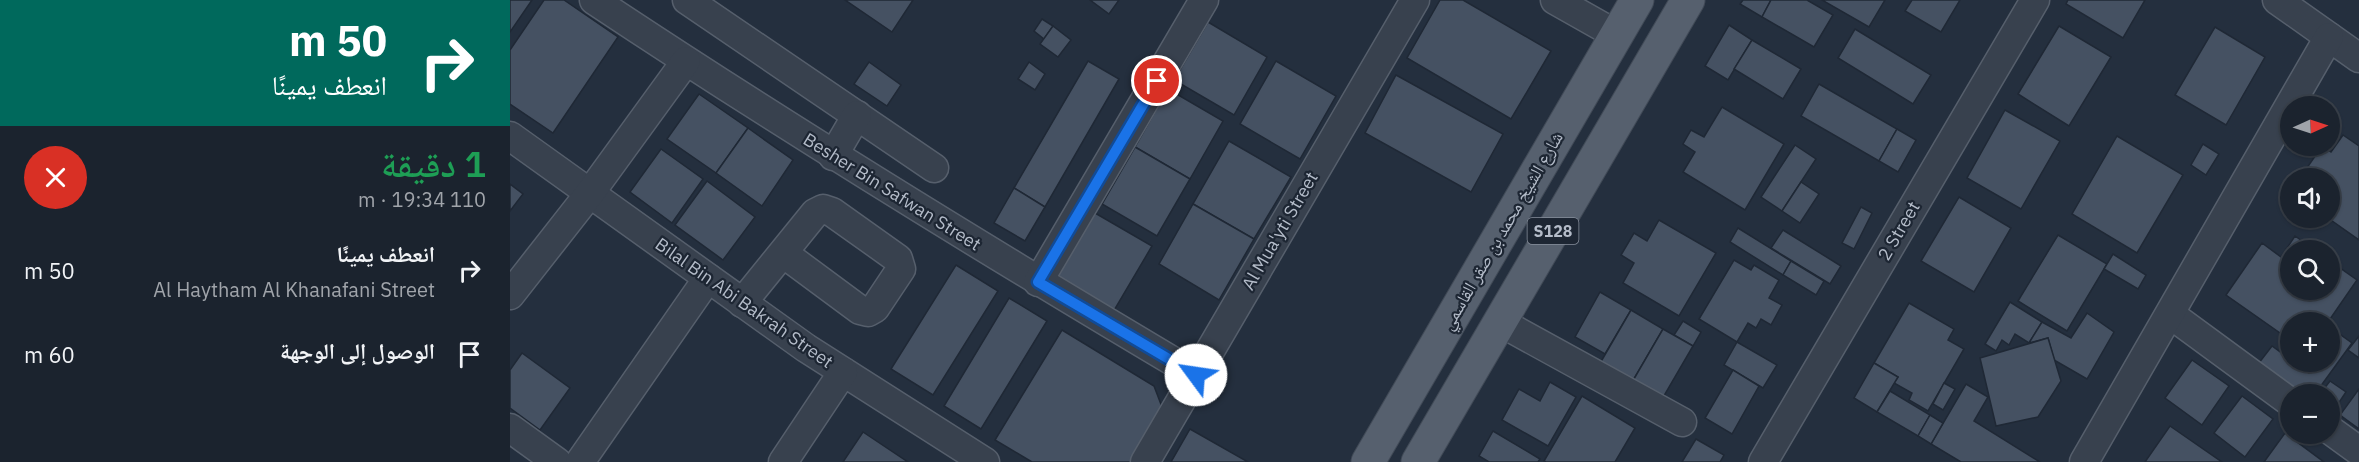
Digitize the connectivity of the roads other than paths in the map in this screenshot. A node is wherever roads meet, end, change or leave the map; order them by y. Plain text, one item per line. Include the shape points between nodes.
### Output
1 (594, 0) edge
2 (687, 0) edge
3 (1204, 0) edge
4 (1415, 0) edge
5 (1555, 0) edge
6 (1637, 0) edge
7 (1688, 0) edge
8 (2035, 0) edge
9 (2277, 0) edge
10 (1617, 35) junction
11 (2329, 37) junction
12 (2359, 58) edge
13 (686, 61) junction
14 (857, 115) junction
15 (510, 136) edge
16 (833, 156) junction
17 (934, 168) dead end
18 (590, 193) junction
19 (783, 253) dead end
20 (708, 278) junction
21 (1038, 282) junction
22 (510, 295) edge
23 (742, 303) junction
24 (2169, 314) junction
25 (1500, 322) junction
26 (1437, 342) junction
27 (843, 372) junction
28 (1196, 375) junction
29 (2280, 395) edge
30 (1682, 422) dead end
31 (510, 428) edge
32 (2340, 437) edge
33 (2359, 451) edge
34 (1767, 461) edge
35 (557, 462) edge
36 (580, 462) edge
37 (783, 462) edge
38 (985, 462) edge
39 (1145, 462) edge
40 (1368, 462) edge
41 (1403, 462) edge
42 (1418, 462) edge
43 (2084, 462) edge

1 - 13 street, Besher Bin Safwan Street
2 - 14 street
3 - 21 street
4 - 28 street, Al Mua'yti Street
5 - 10 street
6 - 10 main road, شارع الشيخ محمد بن صقر القاسمي / S128
7 - 25 main road, S128
8 - 34 street, 2 Street
9 - 11 street
10 - 26 main road, شارع الشيخ محمد بن صقر القاسمي / S128
11 - 12 street
11 - 24 street
13 - 16 street, Besher Bin Safwan Street
13 - 18 street
14 - 16 street
14 - 17 street
15 - 18 street, Bilal Bin Abi Bakrah Street
16 - 21 street, Besher Bin Safwan Street
18 - 20 street, Bilal Bin Abi Bakrah Street
18 - 22 street
19 - 23 street
20 - 23 street, Bilal Bin Abi Bakrah Street
20 - 36 street
21 - 28 street, Besher Bin Safwan Street
23 - 27 street, Bilal Bin Abi Bakrah Street
24 - 29 street
24 - 43 street
25 - 30 street
25 - 42 main road, S128
26 - 40 main road, شارع الشيخ محمد بن صقر القاسمي / S128
26 - 41 main road via 1448,348 1452,360
27 - 37 street
27 - 38 street, Bilal Bin Abi Bakrah Street
28 - 39 street, Al Mua'yti Street
31 - 35 street
32 - 33 street

